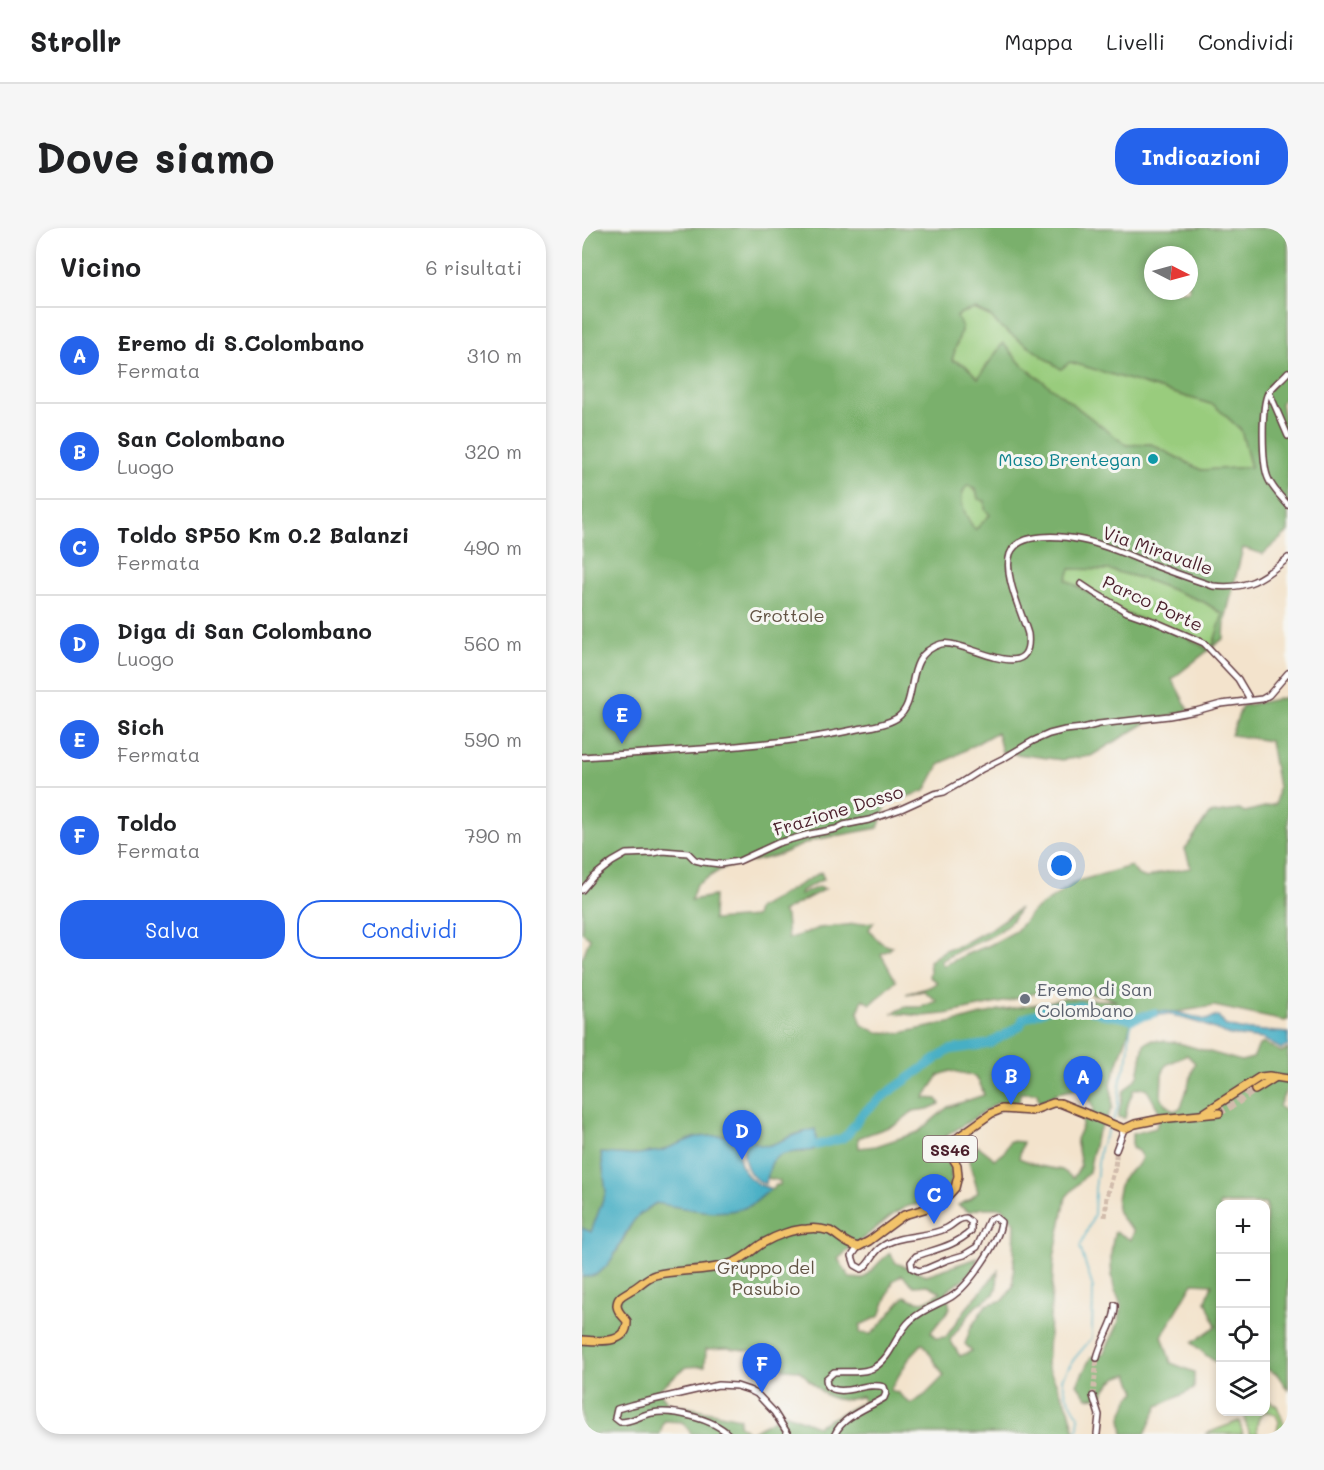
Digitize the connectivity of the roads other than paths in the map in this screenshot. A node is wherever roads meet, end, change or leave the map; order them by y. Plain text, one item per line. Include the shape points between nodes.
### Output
1 (1288, 372) edge
2 (1269, 392) junction
3 (1288, 436) edge
4 (1288, 505) edge
5 (1288, 558) edge
6 (1081, 584) dead end
7 (1288, 673) edge
8 (1248, 700) junction
9 (582, 757) edge
10 (582, 890) edge
11 (1276, 1077) junction
12 (1288, 1079) edge
13 (1256, 1090) tunnel mouth
14 (1218, 1113) tunnel mouth
15 (1202, 1114) junction
16 (1121, 1128) junction
17 (1116, 1150) tunnel mouth
18 (858, 1247) junction
19 (1115, 1305) dead end
20 (582, 1340) edge
21 (1097, 1358) tunnel mouth
22 (1093, 1396) tunnel mouth
23 (728, 1434) edge
24 (788, 1434) edge
25 (835, 1434) edge
26 (1097, 1434) edge

1 - 2 street
2 - 3 street
2 - 4 street via 1263,416 1265,471
5 - 9 street, Via Miravalle via 1257,581 1222,587 1082,540 1027,539 1018,543 1009,561 1013,590 1029,634 1027,651 1015,660 1003,660 956,644 933,648 918,662 905,707 897,717 882,724 794,741
6 - 8 street, Parco Porte via 1127,612 1204,643 1238,679
7 - 8 street, Frazione Dosso via 1269,695
8 - 10 street, Frazione Dosso via 1049,734 944,792 869,820 778,843 739,861 703,862 688,854 663,850 626,854 593,877
11 - 12 main road
11 - 13 main road
11 - 15 main road via 1260,1077
14 - 15 main road
15 - 16 main road
16 - 17 street
16 - 18 main road, SS46 via 1060,1103 1032,1111 1002,1109 992,1113 950,1144 958,1176 955,1188 944,1200 904,1215
18 - 20 main road via 830,1231 805,1229 777,1236 732,1263 654,1276 619,1298 618,1311 627,1322 623,1334 614,1340
18 - 25 street via 852,1256 855,1265 862,1269 879,1248 891,1242 947,1228 960,1218 971,1222 971,1231 963,1239 916,1256 912,1268 919,1271 964,1255 977,1246 989,1220 995,1217 1001,1222 967,1284 909,1321 883,1360 874,1368 834,1372 826,1378 834,1390 880,1385 886,1394 846,1420
19 - 21 street via 1116,1314
22 - 26 street via 1100,1415
23 - 24 street via 705,1421 669,1412 651,1413 626,1422 615,1418 617,1409 631,1405 718,1385 737,1386 757,1394

